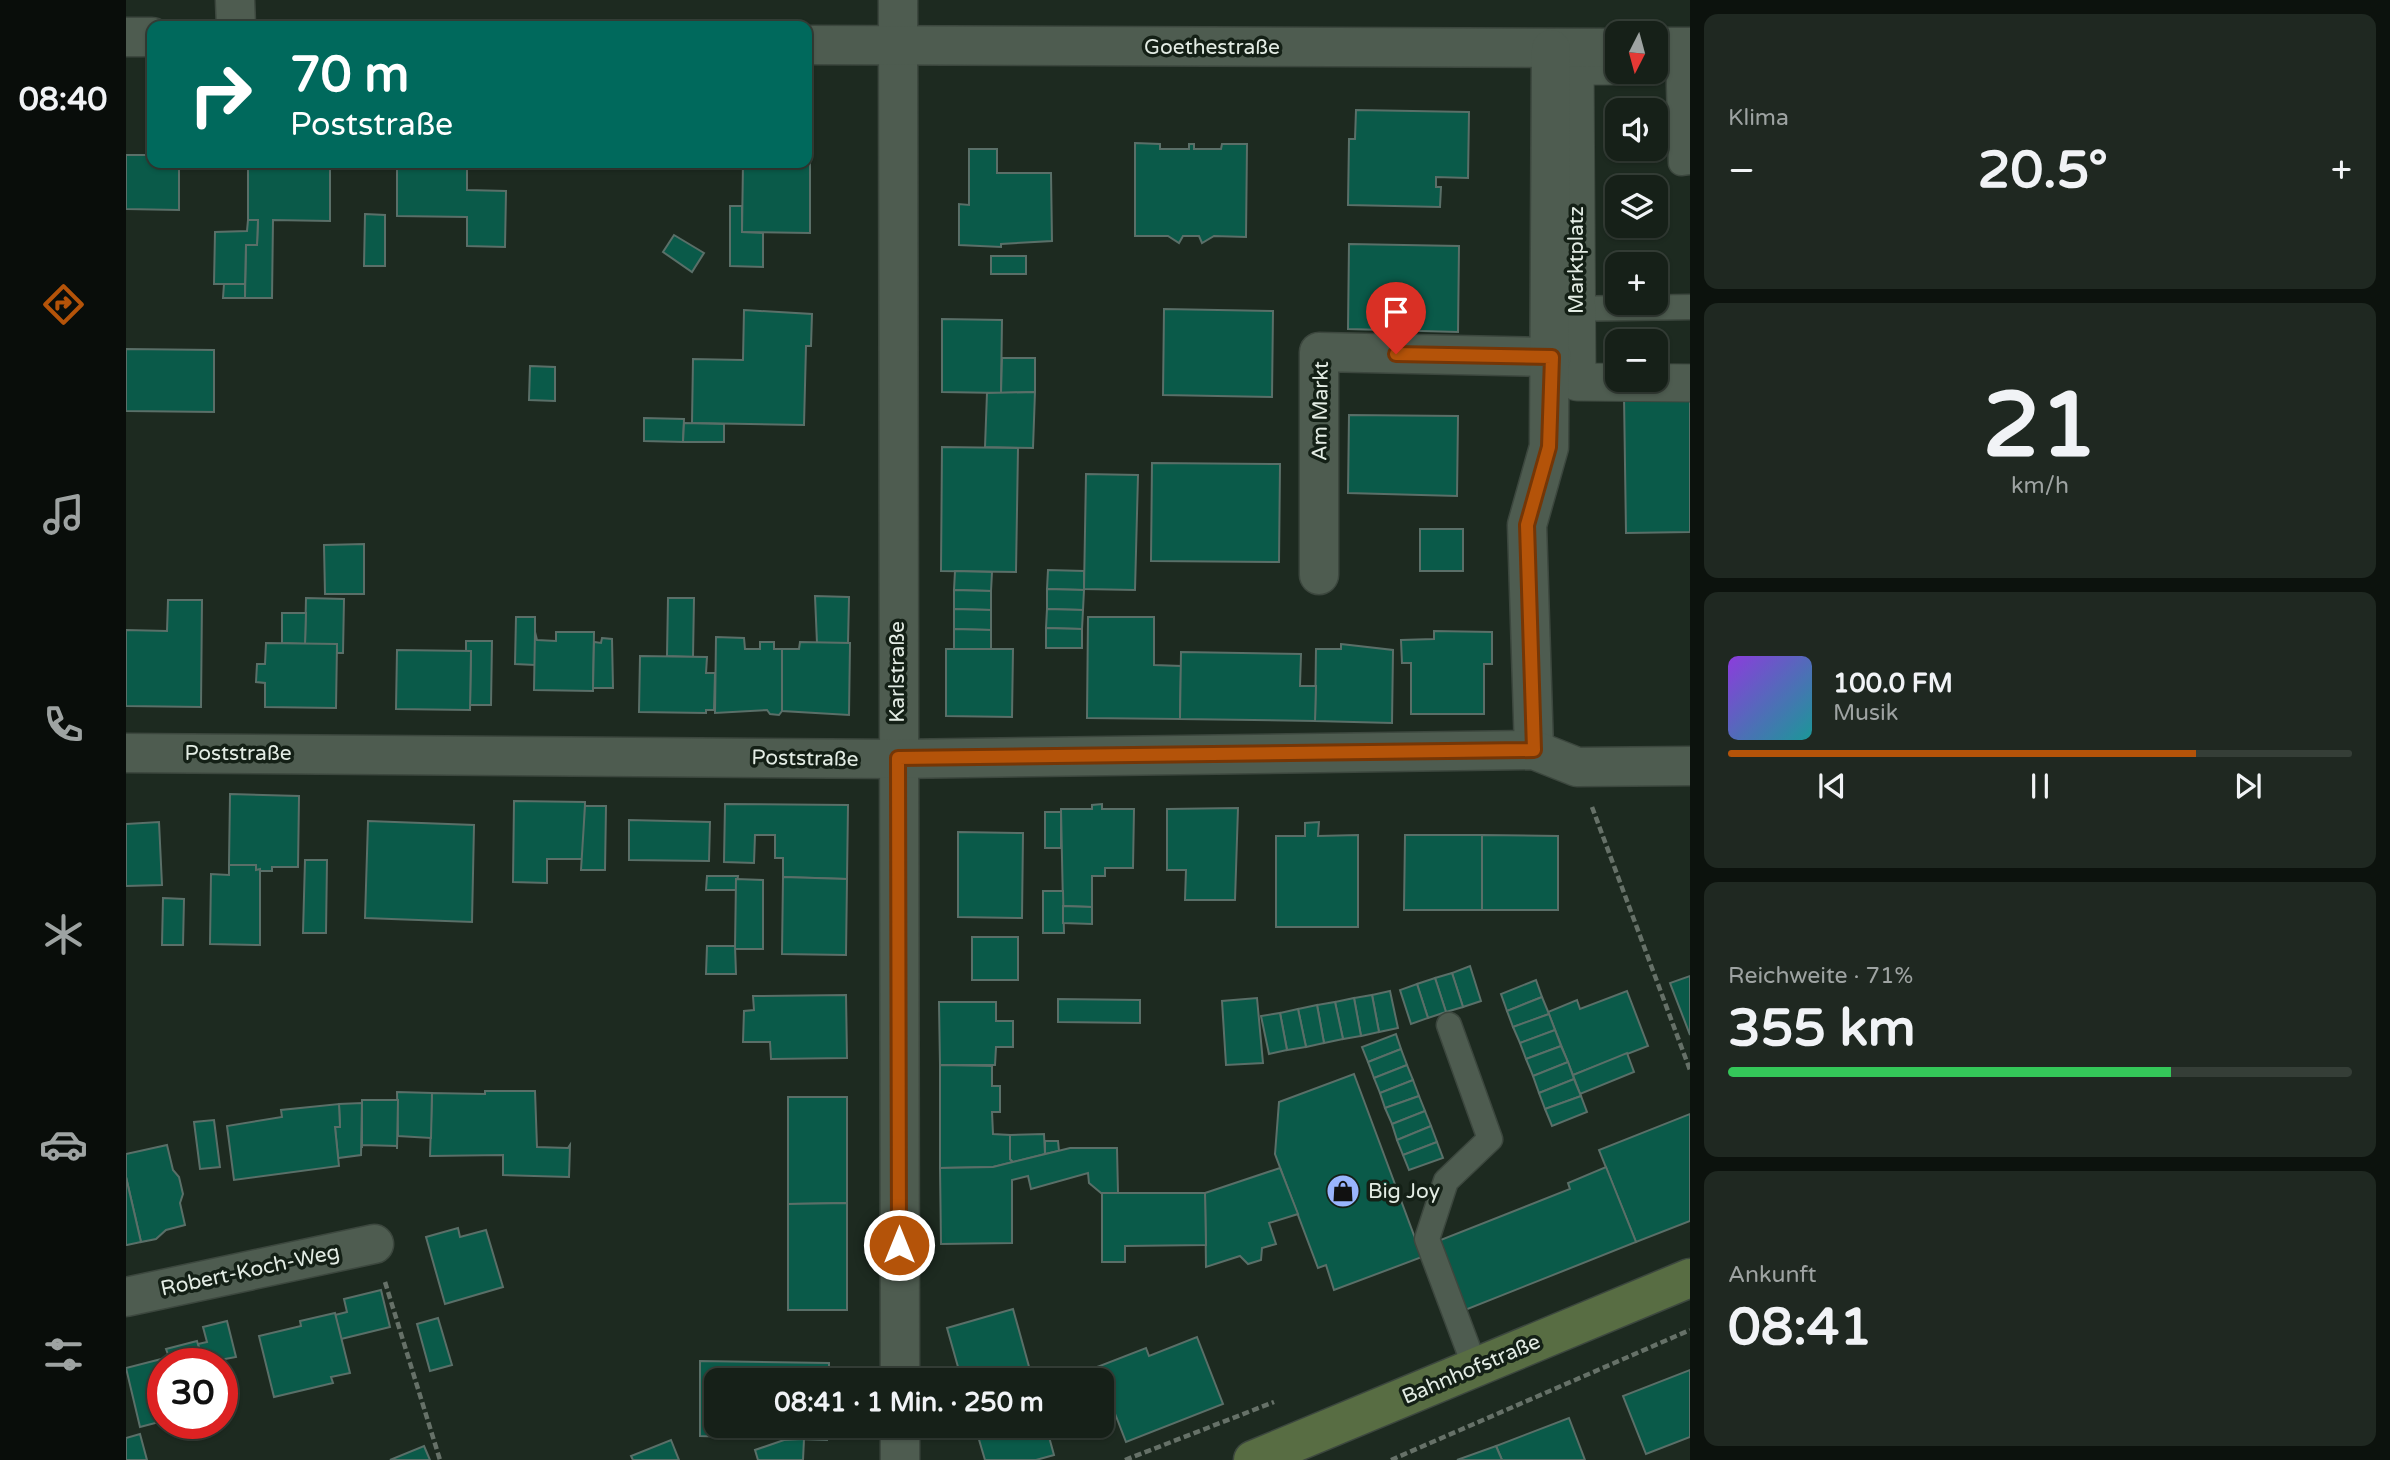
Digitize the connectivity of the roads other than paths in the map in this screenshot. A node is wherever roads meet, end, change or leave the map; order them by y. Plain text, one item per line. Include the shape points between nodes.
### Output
1 (235, 0) edge
2 (898, 0) edge
3 (236, 21) edge
4 (126, 37) edge
5 (147, 37) edge
6 (812, 45) edge
7 (896, 46) junction
8 (1605, 48) edge
9 (1551, 49) junction
10 (1675, 56) edge
11 (1605, 66) edge
12 (1690, 162) edge
13 (1690, 307) edge
14 (1564, 309) junction
15 (1560, 374) junction
16 (1690, 382) edge
17 (1319, 575) dead end
18 (1534, 750) junction
19 (126, 753) edge
20 (898, 758) junction
21 (1690, 766) edge
22 (1449, 1025) dead end
23 (374, 1244) road end
24 (1690, 1278) edge
25 (126, 1297) edge
26 (1475, 1367) junction
27 (900, 1368) edge
28 (900, 1438) edge
29 (900, 1460) edge
30 (1253, 1460) edge

1 - 3 street
2 - 7 street, Karlstraße
4 - 5 street
6 - 7 street, Goethestraße
7 - 9 street, Goethestraße
7 - 20 street, Karlstraße
8 - 9 street, Goethestraße
9 - 14 street
10 - 12 lane via 1681,163
11 - 14 street, Marktplatz via 1575,66
13 - 14 lane
14 - 15 street
15 - 16 street
15 - 17 street, Am Markt via 1319,352
15 - 18 street via 1549,447 1527,525
18 - 20 street, Poststraße
18 - 21 street, Poststraße via 1577,767
19 - 20 street, Poststraße
20 - 27 street, Karlstraße
22 - 26 lane via 1490,1139 1446,1181 1427,1239
23 - 25 street, Robert-Koch-Weg
24 - 26 main road, Bahnhofstraße
26 - 30 main road, Bahnhofstraße
28 - 29 street

